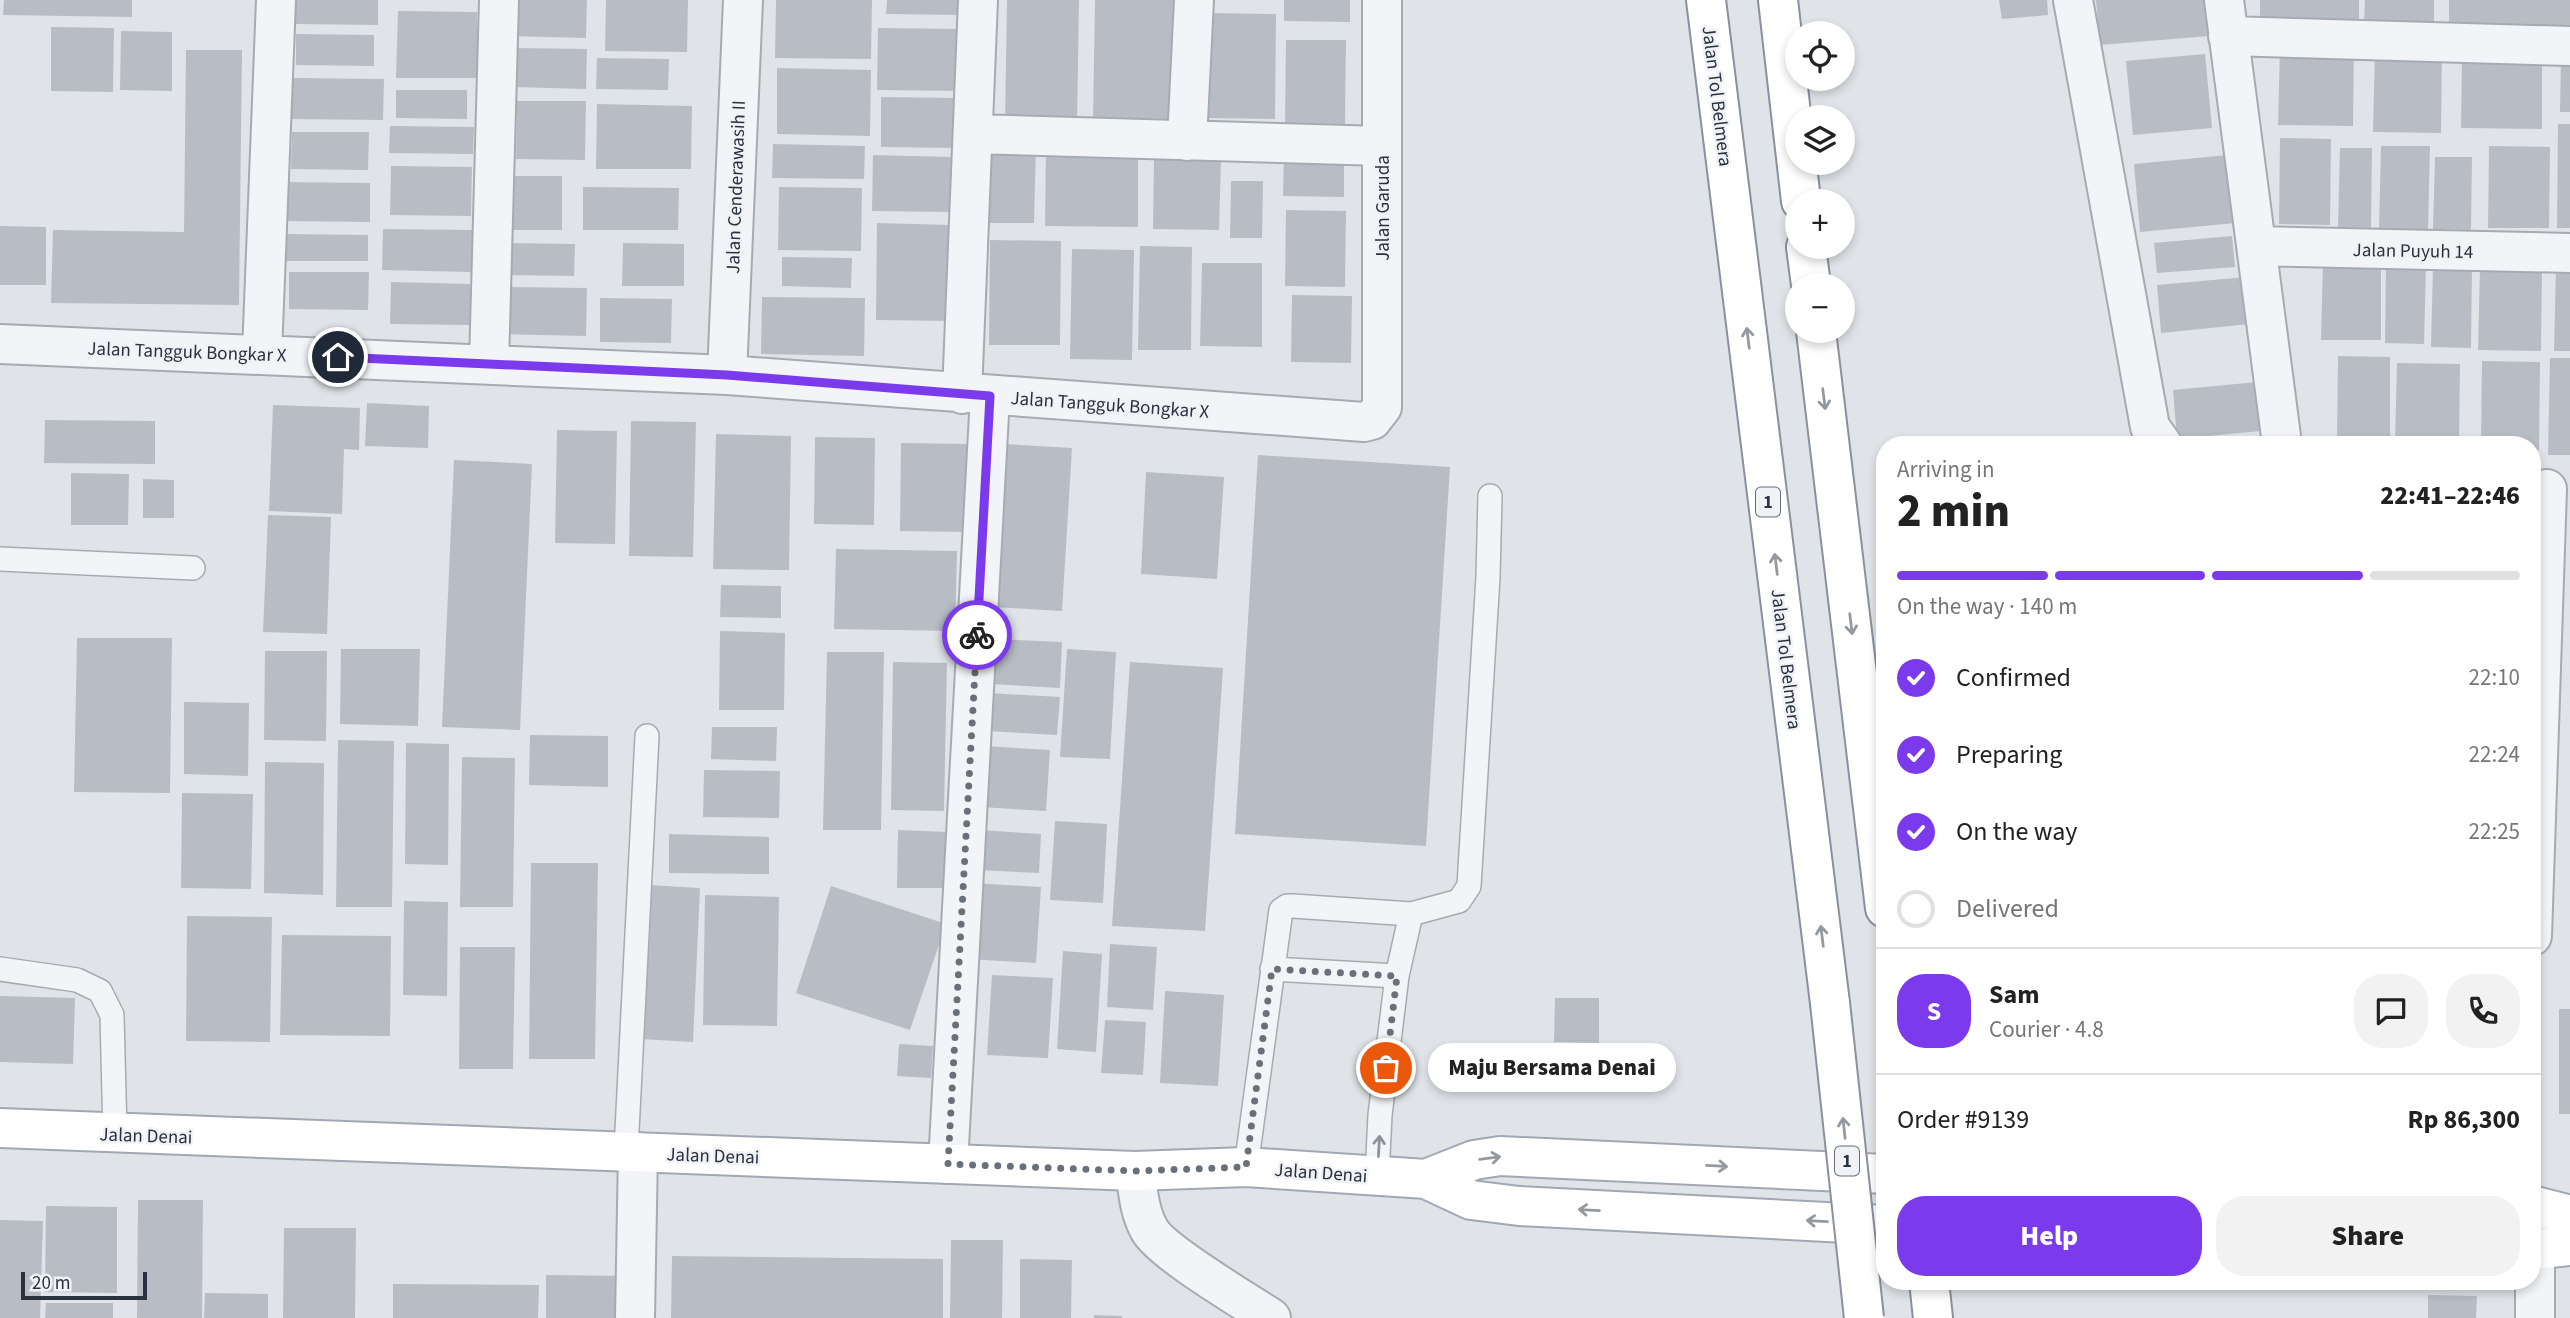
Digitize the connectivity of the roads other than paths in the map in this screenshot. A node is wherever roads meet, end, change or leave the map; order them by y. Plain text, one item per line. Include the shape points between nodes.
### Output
1 (276, 0) edge
2 (499, 0) edge
3 (743, 0) edge
4 (978, 0) edge
5 (1194, 0) edge
6 (1382, 0) edge
7 (1706, 0) edge
8 (1778, 0) edge
9 (2073, 0) edge
10 (2226, 18) edge
11 (2570, 46) edge
12 (973, 134) junction
13 (1187, 141) junction
14 (1382, 146) junction
15 (1800, 189) edge
16 (2256, 247) junction
17 (2570, 253) edge
18 (1817, 343) edge
19 (0, 344) edge
20 (262, 354) junction
21 (489, 364) junction
22 (727, 375) junction
23 (976, 395) junction
24 (1378, 414) joint
25 (2155, 436) edge
26 (2281, 436) edge
27 (2550, 488) edge
28 (1490, 496) dead end
29 (0, 559) edge
30 (194, 568) dead end
31 (2541, 712) edge
32 (647, 736) dead end
33 (1876, 833) edge
34 (1411, 914) junction
35 (1272, 969) junction
36 (0, 970) edge
37 (1397, 976) junction
38 (0, 1128) edge
39 (115, 1134) junction
40 (632, 1152) junction
41 (948, 1164) junction
42 (1246, 1167) junction
43 (1135, 1171) junction
44 (1876, 1174) edge
45 (1377, 1177) junction
46 (1426, 1179) junction
47 (2541, 1207) edge
48 (2570, 1215) edge
49 (1876, 1225) edge
50 (1929, 1290) edge
51 (2538, 1290) edge
52 (635, 1318) edge
53 (1271, 1318) edge
54 (1864, 1318) edge
55 (1933, 1318) edge
56 (2535, 1318) edge

1 - 20 street
2 - 21 street
3 - 22 street, Jalan Cenderawasih II
4 - 12 street
5 - 13 street
6 - 14 street, Jalan Garuda
54 -> 7 main road, Jalan Tol Belmera / 1, bridge via 1830,1003
8 - 15 main road
9 - 25 street via 2150,427
10 - 11 street
10 - 16 street
12 - 13 street
12 - 23 street
13 - 14 street
14 - 24 street, Jalan Garuda via 1382,407
16 - 17 street, Jalan Puyuh 14
16 - 26 street
18 -> 33 main road
19 - 20 street, Jalan Tangguk Bongkar X
20 - 21 street, Jalan Tangguk Bongkar X
21 - 22 street, Jalan Tangguk Bongkar X
22 - 23 street, Jalan Tangguk Bongkar X
23 - 24 street, Jalan Tangguk Bongkar X via 1364,422
23 - 41 street
27 - 31 street
28 - 34 lane via 1469,886 1459,901
29 - 30 lane
32 - 40 lane
34 - 35 lane via 1287,906 1281,910
34 - 37 lane
35 - 37 lane
35 - 42 lane
36 - 39 lane via 77,979 100,991 112,1015
45 -> 37 lane
38 - 39 main road, Jalan Denai
39 - 40 main road, Jalan Denai
40 - 41 main road, Jalan Denai
40 - 52 street
41 - 43 main road, Jalan Denai
42 - 43 main road, Jalan Denai
42 - 45 main road, Jalan Denai
43 - 53 street via 1142,1212 1164,1247
46 -> 44 main road, Jalan Denai via 1474,1160 1500,1156
45 - 46 main road, Jalan Denai
49 -> 46 main road, Jalan Denai via 1519,1206 1472,1200
47 - 48 main road
50 - 55 main road
51 - 56 street

